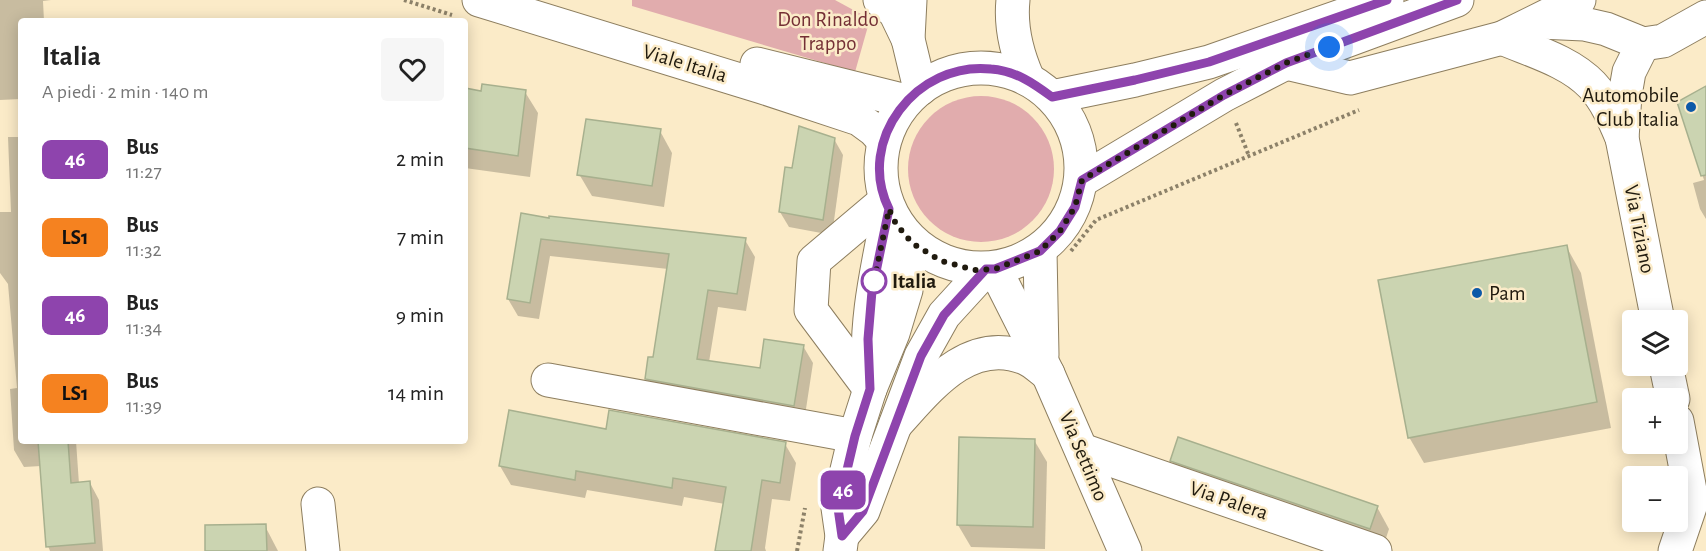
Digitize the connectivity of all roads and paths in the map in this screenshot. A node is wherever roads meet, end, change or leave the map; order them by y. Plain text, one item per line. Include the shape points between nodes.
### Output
1 (479, 0) edge
2 (543, 0) edge
3 (880, 0) edge
4 (910, 0) edge
5 (1013, 0) edge
6 (1387, 0) edge
7 (1457, 0) edge
8 (1579, 0) edge
9 (1706, 17) edge
10 (1538, 22) junction
11 (1502, 38) junction
12 (908, 39) junction
13 (1642, 44) junction
14 (1286, 63) junction
15 (1040, 88) junction
16 (913, 95) junction
17 (1360, 109) dead end
18 (1623, 138) junction
19 (884, 141) junction
20 (1082, 180) junction
21 (887, 205) junction
22 (912, 243) junction
23 (1055, 252) junction
24 (990, 269) junction
25 (1656, 310) edge
26 (1045, 368) junction
27 (548, 380) dead end
28 (870, 389) junction
29 (893, 427) junction
30 (855, 436) junction
31 (1082, 450) junction
32 (1683, 454) edge
33 (318, 504) dead end
34 (841, 544) edge
35 (323, 551) edge
36 (1125, 551) edge
37 (1375, 551) edge
38 (1675, 551) edge

1 - 19 main road, Viale Italia via 859,120
2 - 16 main road, Viale Italia via 767,67
3 - 12 main road via 895,12
4 - 12 main road
5 - 15 main road via 1018,56
6 - 15 main road via 1209,62 1135,80
7 - 14 main road
8 - 10 main road
9 - 13 main road via 1663,41
10 - 11 main road
10 - 13 main road via 1584,24
11 - 14 main road via 1350,78
11 - 18 main road, Via Tiziano via 1575,71 1592,85 1609,108
12 - 16 main road
13 - 18 main road, Via Tiziano via 1629,72
14 - 20 main road via 1224,95
15 - 16 main road via 992,69 973,68 936,78
15 - 20 main road via 1070,122 1080,150
16 - 19 main road via 893,120
17 - 23 path via 1096,220
18 - 25 main road, Via Tiziano
19 - 21 main road via 880,171
20 - 23 main road
21 - 22 main road
21 - 28 main road via 872,291 868,339
21 - 28 main road via 814,261 811,310
22 - 24 main road via 941,261 975,270
22 - 28 main road via 906,290
23 - 24 main road
23 - 26 main road, Via Settimo
24 - 26 main road, Via Settimo
24 - 29 main road via 944,315 921,356
26 - 29 main road via 1008,354 990,353 968,359 948,370
26 - 31 main road, Via Settimo
27 - 30 main road
28 - 30 main road
29 - 34 main road via 863,511
30 - 34 main road via 838,508
31 - 36 main road, Via Settimo
31 - 37 main road, Via Palera
32 - 38 main road via 1692,501
33 - 35 main road

